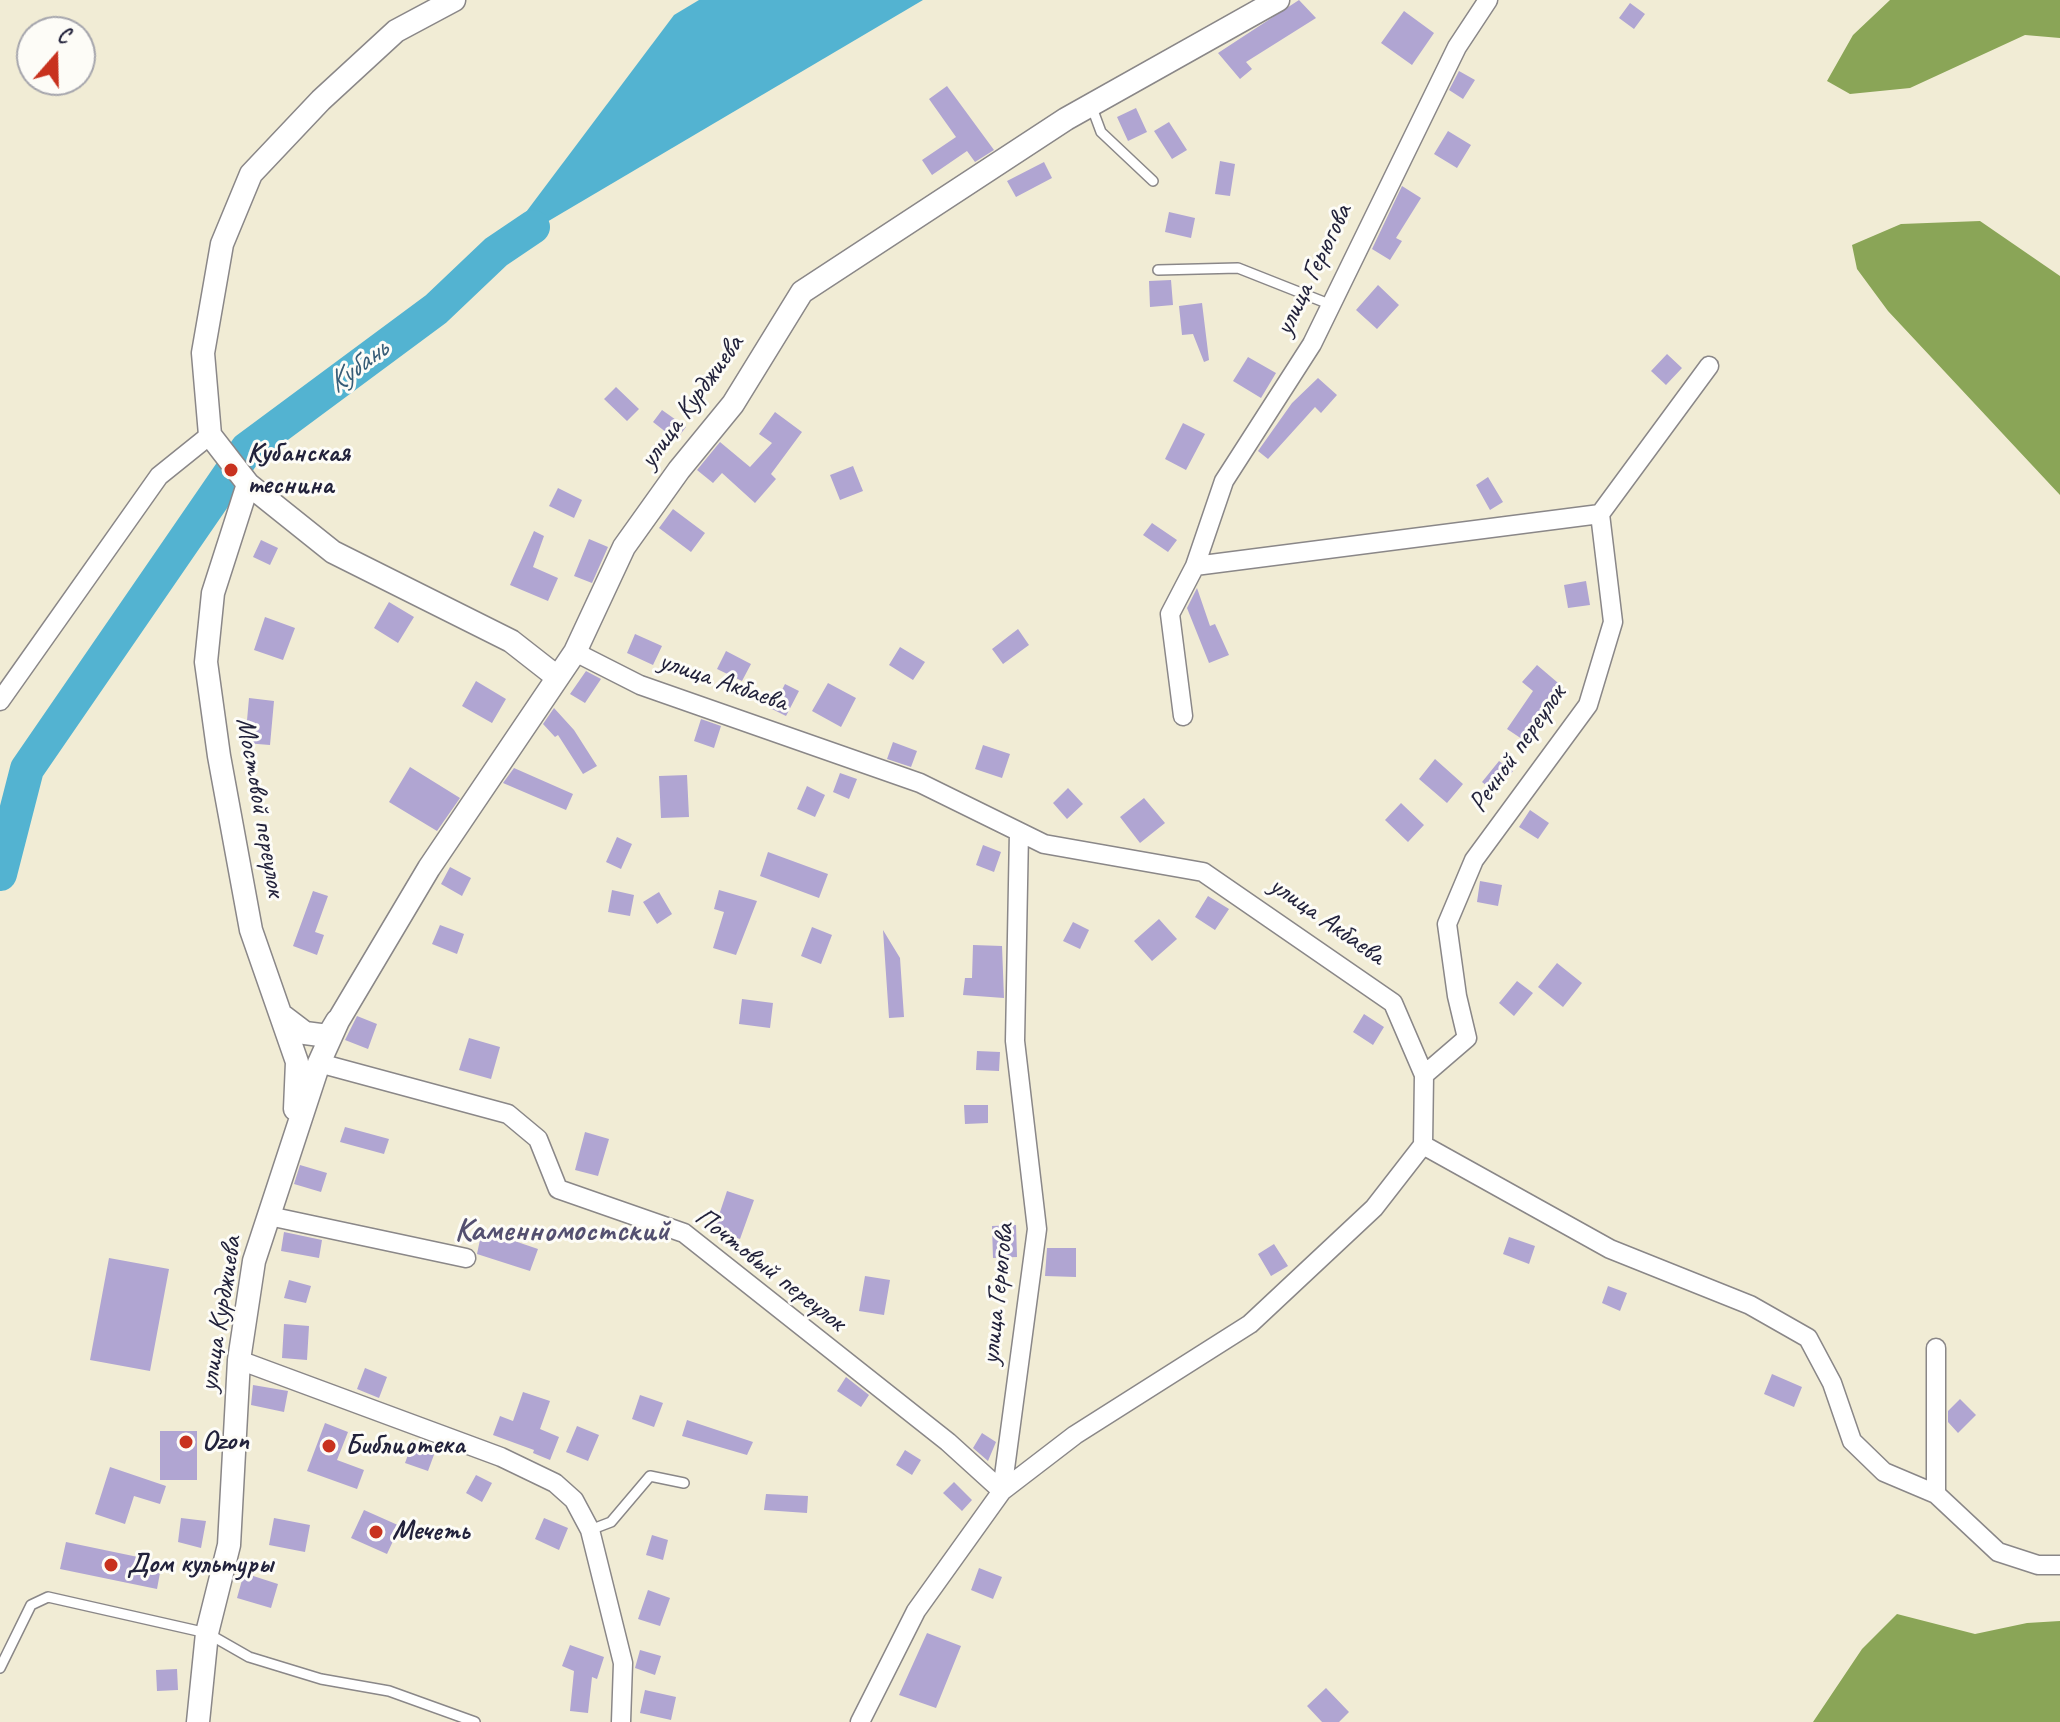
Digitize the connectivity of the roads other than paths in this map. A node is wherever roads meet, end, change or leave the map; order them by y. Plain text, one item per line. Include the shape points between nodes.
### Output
1 (454, 0) edge
2 (1278, 0) edge
3 (1488, 0) edge
4 (1091, 105) junction
5 (1153, 181) dead end
6 (1158, 270) dead end
7 (1329, 304) junction
8 (1709, 366) dead end
9 (210, 435) junction
10 (248, 484) junction
11 (1600, 514) junction
12 (1195, 566) junction
13 (575, 652) junction
14 (557, 677) junction
15 (0, 701) edge
16 (1183, 716) dead end
17 (1019, 832) junction
18 (284, 1017) junction
19 (338, 1021) junction
20 (319, 1063) junction
21 (1424, 1075) junction
22 (294, 1138) junction
23 (1423, 1145) junction
24 (269, 1216) junction
25 (466, 1258) dead end
26 (1936, 1348) dead end
27 (239, 1360) junction
28 (684, 1483) dead end
29 (1002, 1491) junction
30 (1936, 1494) junction
31 (590, 1530) junction
32 (2060, 1565) edge
33 (207, 1633) junction
34 (0, 1668) edge
35 (198, 1722) edge
36 (475, 1722) edge
37 (621, 1722) edge
38 (860, 1722) edge

1 - 9 street via 396,31 251,174 222,244 203,353
2 - 4 street, улица Курджиева
3 - 7 street, улица Герюгова via 1457,47
4 - 5 lane via 1101,132
4 - 13 street, улица Курджиева via 802,292 733,404 624,547
6 - 7 lane via 1238,268
7 - 12 street, улица Герюгова via 1312,344 1224,481
8 - 11 street
9 - 10 street
9 - 15 street via 159,476
10 - 14 street via 333,552 511,641
10 - 18 street, Мостовой переулок via 213,593 206,662 251,930
11 - 12 street
11 - 21 street, Речной переулок via 1613,622 1588,705 1474,860 1447,924 1467,1038
12 - 16 street, улица Герюгова via 1170,614
13 - 14 street, улица Курджиева
13 - 17 street, улица Акбаева via 640,685 920,783
14 - 19 street, улица Курджиева via 429,868
17 - 21 street, улица Акбаева via 1044,844 1203,872 1393,1003
17 - 29 street, улица Герюгова via 1015,1041 1037,1229
18 - 19 street via 305,1033 328,1036
18 - 22 street, Мостовой переулок via 297,1062
19 - 20 street, улица Курджиева
20 - 22 street, улица Курджиева
20 - 29 street, Почтовый переулок via 508,1114 538,1139 558,1189 684,1233 948,1442
21 - 23 street, улица Акбаева
22 - 24 street, улица Курджиева
23 - 29 street via 1374,1208 1250,1324 1075,1435
23 - 30 street via 1610,1249 1750,1305 1808,1338 1832,1383 1852,1441 1884,1472
24 - 25 street
24 - 27 street, улица Курджиева via 254,1261
26 - 30 street
27 - 31 street via 501,1457 555,1483 574,1500
27 - 33 street, улица Курджиева via 229,1545
28 - 31 lane via 650,1476 611,1522
29 - 38 street, улица Герюгова via 916,1611
30 - 32 street via 1998,1552 2038,1565
31 - 37 street via 623,1663
33 - 34 lane via 48,1597 31,1605
33 - 35 street, улица Курджиева
33 - 36 lane via 249,1657 321,1679 389,1691

